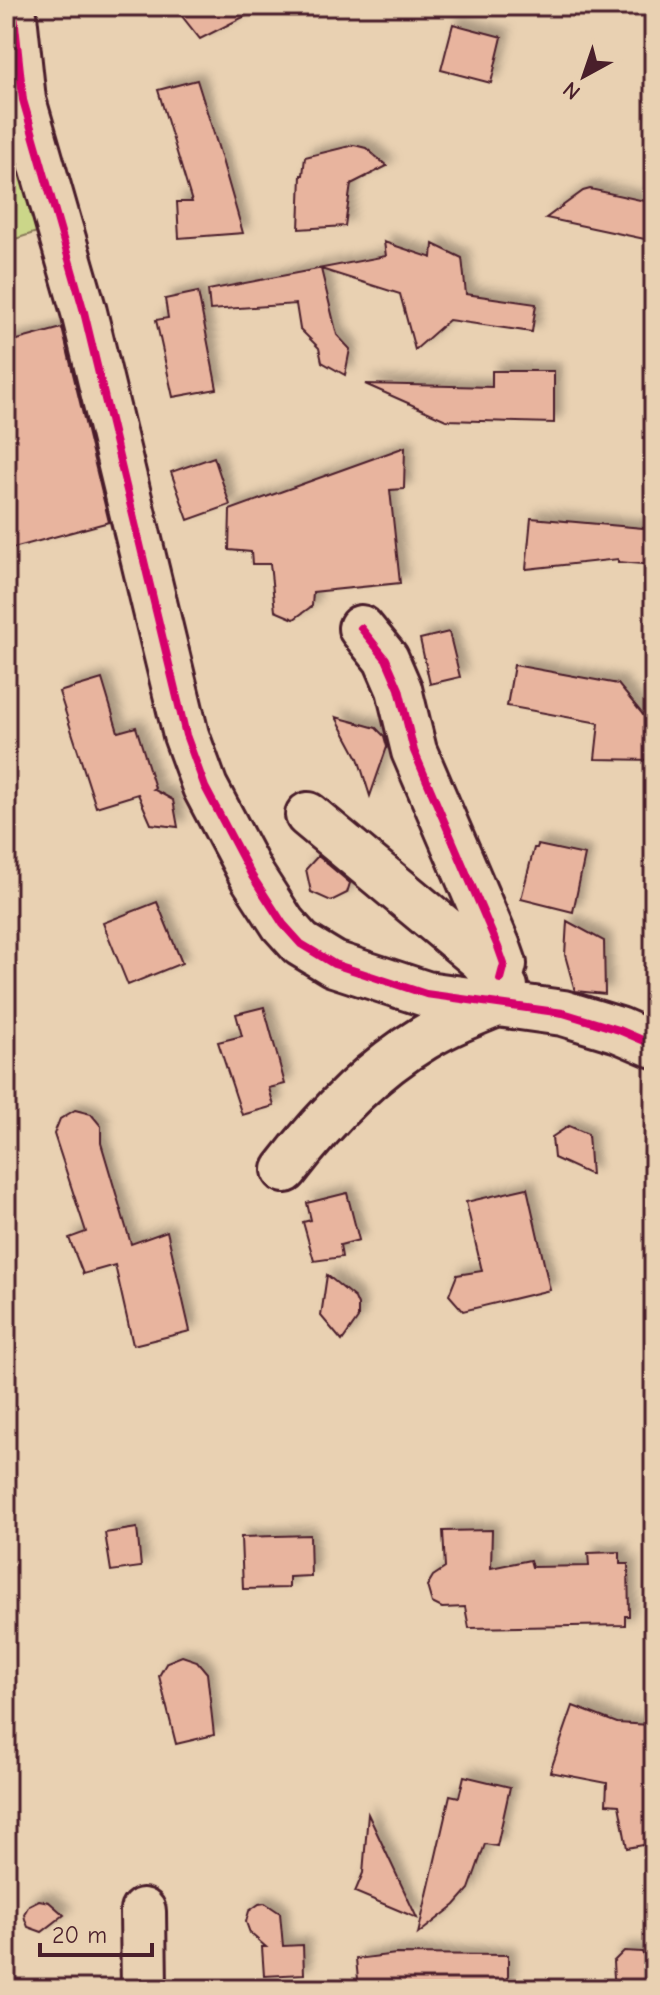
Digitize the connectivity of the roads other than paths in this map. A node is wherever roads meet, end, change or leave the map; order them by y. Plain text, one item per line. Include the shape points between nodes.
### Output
1 (13, 6) edge
2 (361, 628) dead end
3 (308, 815) dead end
4 (505, 996) junction
5 (654, 1045) edge
6 (285, 1170) dead end
7 (143, 1911) dead end
8 (144, 1989) edge

1 - 4 street via 23,100 84,312 182,720 205,787 252,876 301,944 334,964 426,994
2 - 4 street via 386,659 399,689 414,751 504,964
3 - 4 street via 480,958
4 - 5 street
4 - 6 street via 387,1064 347,1098
7 - 8 street

